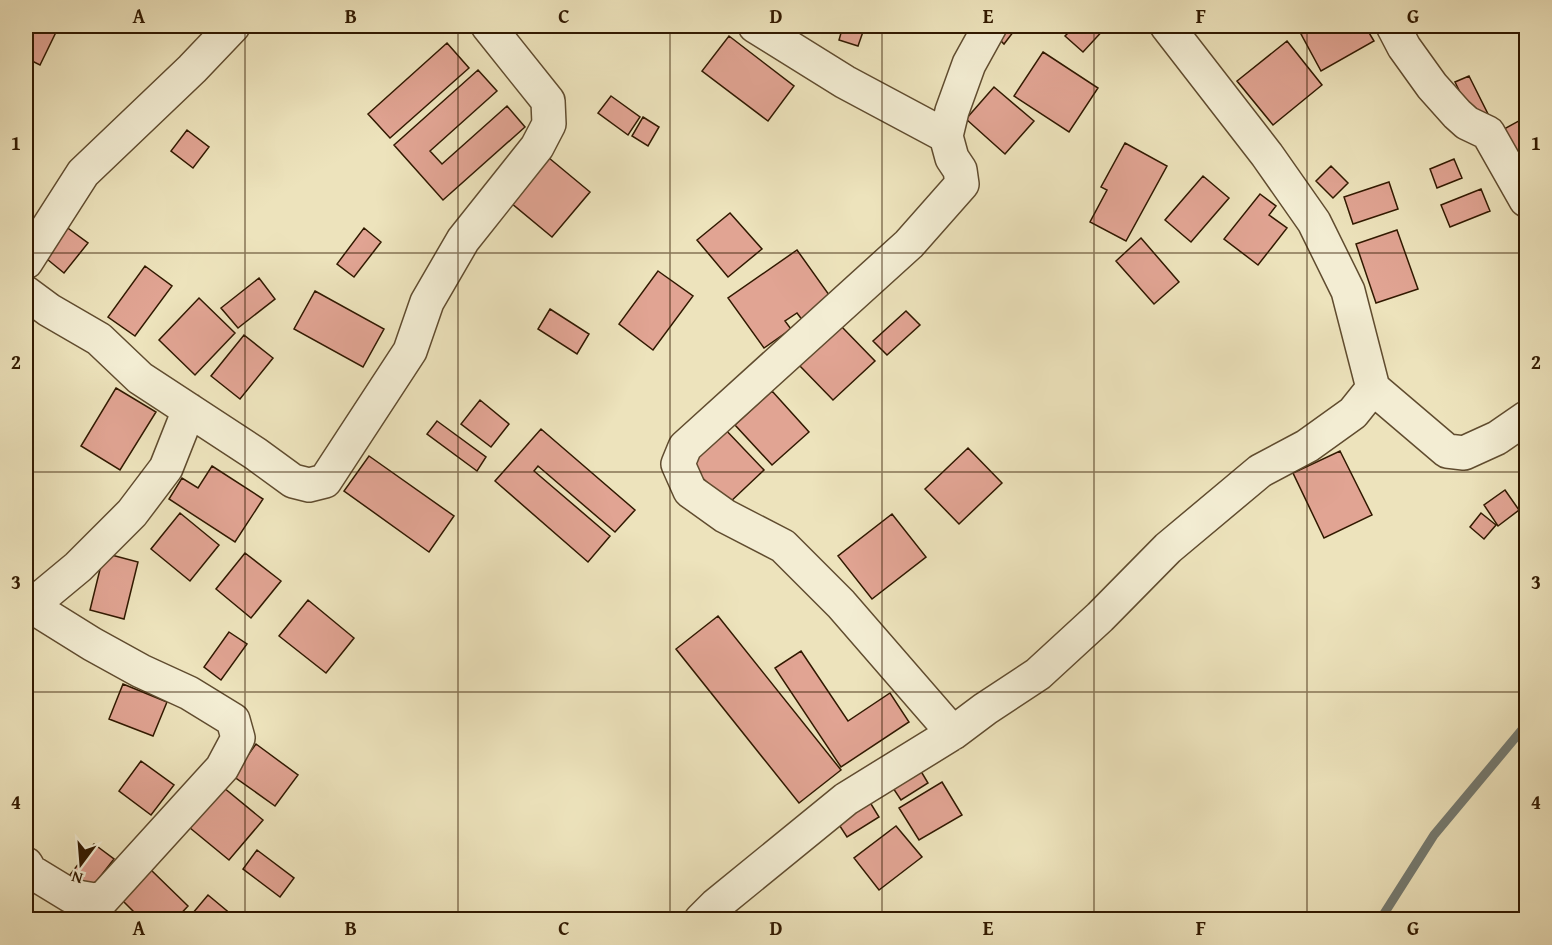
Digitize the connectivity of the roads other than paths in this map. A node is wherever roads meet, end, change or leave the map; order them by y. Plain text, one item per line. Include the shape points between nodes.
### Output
1 (233, 26) edge
2 (488, 26) edge
3 (755, 26) edge
4 (990, 26) edge
5 (1167, 26) edge
6 (1393, 26) edge
7 (946, 136) junction
8 (1527, 200) edge
9 (26, 262) edge
10 (26, 293) edge
11 (1373, 388) junction
12 (189, 410) junction
13 (1527, 417) edge
14 (28, 609) edge
15 (953, 733) junction
16 (26, 864) edge
17 (701, 920) edge

1 - 9 street via 83,174
2 - 12 street via 548,101 549,124 537,147 463,240 428,302 410,351 325,481 309,485 293,481
3 - 7 street via 845,82
4 - 7 street via 969,64
5 - 11 street via 1268,155 1314,222 1348,291
6 - 8 street via 1432,86 1462,118 1488,133
7 - 15 street via 962,184 944,207 880,272 685,447 678,464 690,490 725,516 783,546 842,604
10 - 12 street via 99,339 140,378
11 - 13 street via 1447,451 1464,453 1497,438
11 - 15 street via 1353,413 1307,446 1260,471 1168,548 1038,674
12 - 14 street via 166,468 132,513 78,567
14 - 16 street via 233,720 238,738 222,768 101,901 71,896 30,871
15 - 17 street via 846,799

